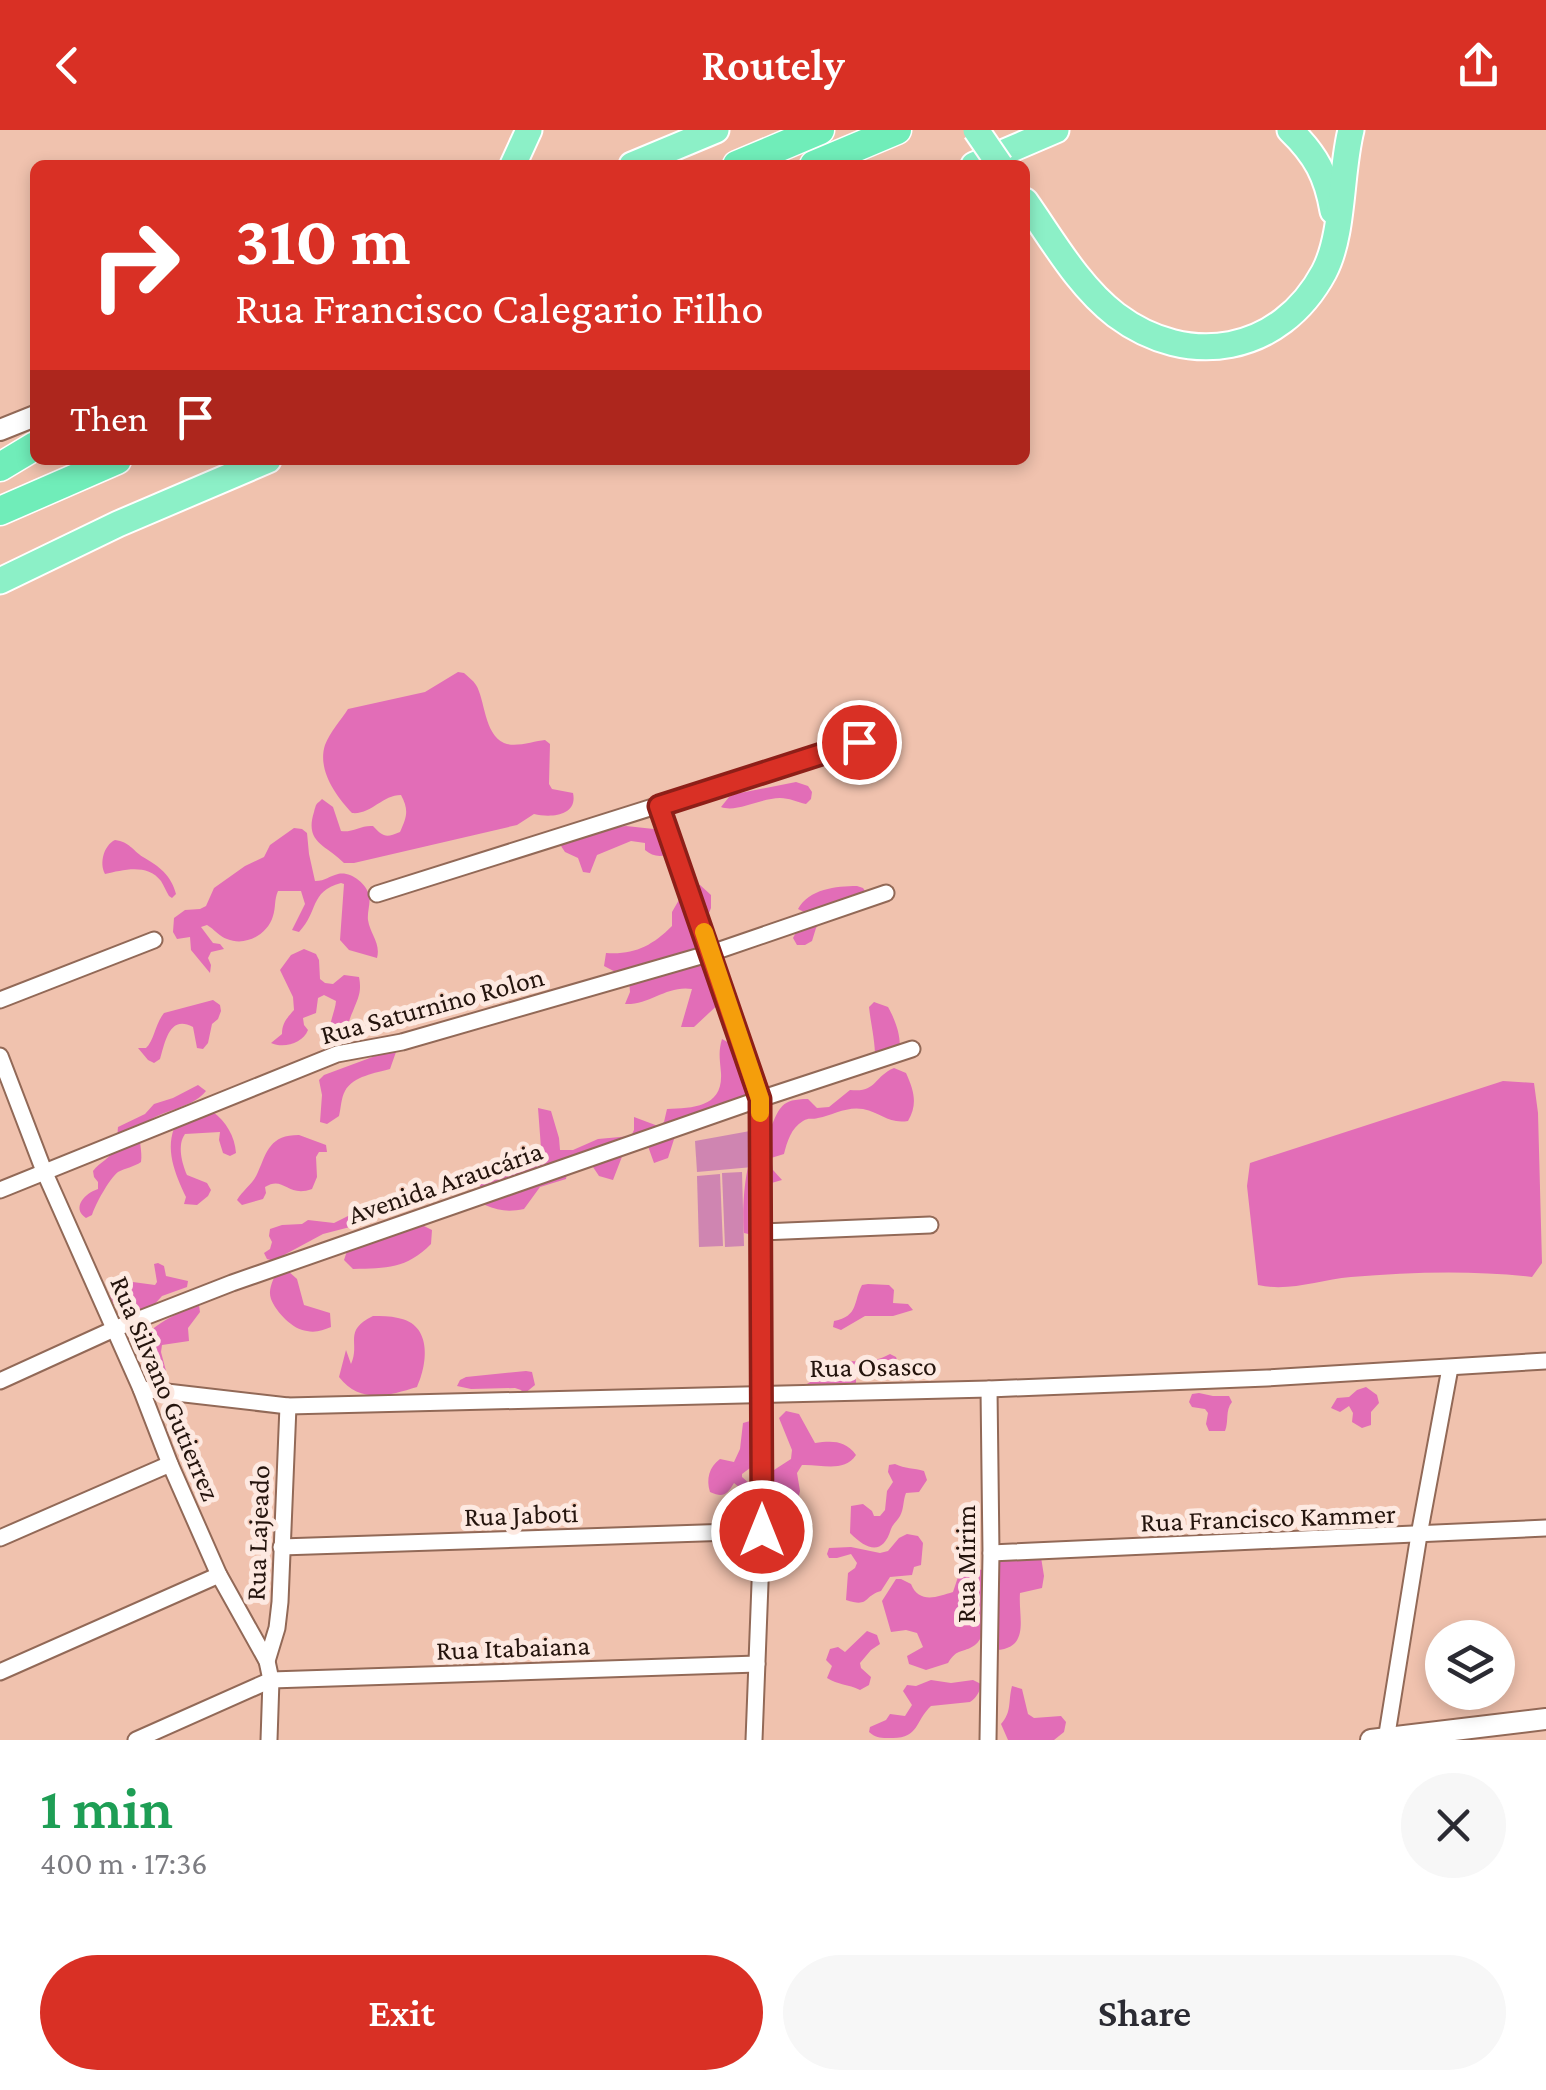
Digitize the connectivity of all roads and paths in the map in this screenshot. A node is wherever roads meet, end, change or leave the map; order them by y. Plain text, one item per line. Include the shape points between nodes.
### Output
1 (528, 130) edge
2 (716, 130) edge
3 (820, 130) edge
4 (896, 130) edge
5 (976, 130) edge
6 (1056, 130) edge
7 (1290, 130) edge
8 (1352, 130) edge
9 (515, 160) edge
10 (644, 160) edge
11 (749, 160) edge
12 (826, 160) edge
13 (986, 160) edge
14 (997, 160) edge
15 (1030, 208) edge
16 (1337, 231) junction
17 (30, 418) edge
18 (0, 430) edge
19 (30, 449) edge
20 (30, 461) edge
21 (105, 465) edge
22 (256, 465) edge
23 (0, 470) edge
24 (0, 512) edge
25 (0, 581) edge
26 (859, 742) dead end
27 (659, 806) junction
28 (886, 893) dead end
29 (377, 894) dead end
30 (154, 940) dead end
31 (711, 953) junction
32 (0, 1000) edge
33 (912, 1048) dead end
34 (0, 1056) edge
35 (760, 1099) junction
36 (44, 1171) junction
37 (0, 1190) edge
38 (930, 1226) dead end
39 (761, 1232) junction
40 (114, 1329) junction
41 (1546, 1360) edge
42 (1450, 1368) junction
43 (0, 1381) edge
44 (140, 1389) junction
45 (989, 1389) junction
46 (762, 1394) junction
47 (288, 1406) junction
48 (170, 1464) junction
49 (1546, 1528) edge
50 (762, 1531) junction
51 (1418, 1535) junction
52 (0, 1538) edge
53 (281, 1547) junction
54 (991, 1553) junction
55 (219, 1575) junction
56 (267, 1661) junction
57 (757, 1664) junction
58 (0, 1672) edge
59 (270, 1680) junction
60 (1546, 1719) edge
61 (136, 1740) edge
62 (269, 1740) edge
63 (754, 1740) edge
64 (988, 1740) edge
65 (1381, 1740) edge

1 - 9 highway
2 - 10 highway
3 - 11 highway
4 - 12 highway
5 - 14 highway, bridge
6 - 13 highway
7 - 16 highway via 1310,149 1328,184
8 - 16 highway
15 - 16 highway via 1088,290 1116,315 1186,346 1220,348 1282,322 1325,270
17 - 18 street
19 - 23 highway
20 - 23 highway
21 - 24 highway
22 - 25 highway
26 - 27 street
27 - 29 street
27 - 31 street
28 - 31 street, Rua Saturnino Rolon
30 - 32 street
31 - 35 street
31 - 36 street, Rua Saturnino Rolon via 402,1042 337,1054
33 - 35 street, Avenida Araucária
34 - 36 street, Rua Silvano Gutierrez
35 - 39 street
35 - 40 street, Avenida Araucária
36 - 37 street, Rua Saturnino Rolon
36 - 40 street, Rua Silvano Gutierrez
38 - 39 street
39 - 46 street
40 - 43 street, Avenida Araucária
40 - 44 street, Rua Silvano Gutierrez
41 - 42 street, Rua Osasco
42 - 45 street, Rua Osasco
42 - 51 street
44 - 47 street, Rua Osasco
44 - 48 street, Rua Silvano Gutierrez
45 - 46 street, Rua Osasco
45 - 54 street, Rua Mirim
46 - 47 street, Rua Osasco
46 - 50 street
47 - 53 street, Rua Lajeado
48 - 52 street
48 - 55 street, Rua Silvano Gutierrez
49 - 51 street, Rua Francisco Kammer
50 - 53 street, Rua Jaboti
50 - 57 street
51 - 54 street, Rua Francisco Kammer
51 - 65 street
53 - 56 street, Rua Lajeado via 277,1628
54 - 64 street, Rua Mirim
55 - 56 street, Rua Silvano Gutierrez
55 - 58 street
56 - 59 street, Rua Silvano Gutierrez
57 - 59 street, Rua Itabaiana
57 - 63 street
59 - 61 street
59 - 62 street, Rua Silvano Gutierrez
60 - 65 street

